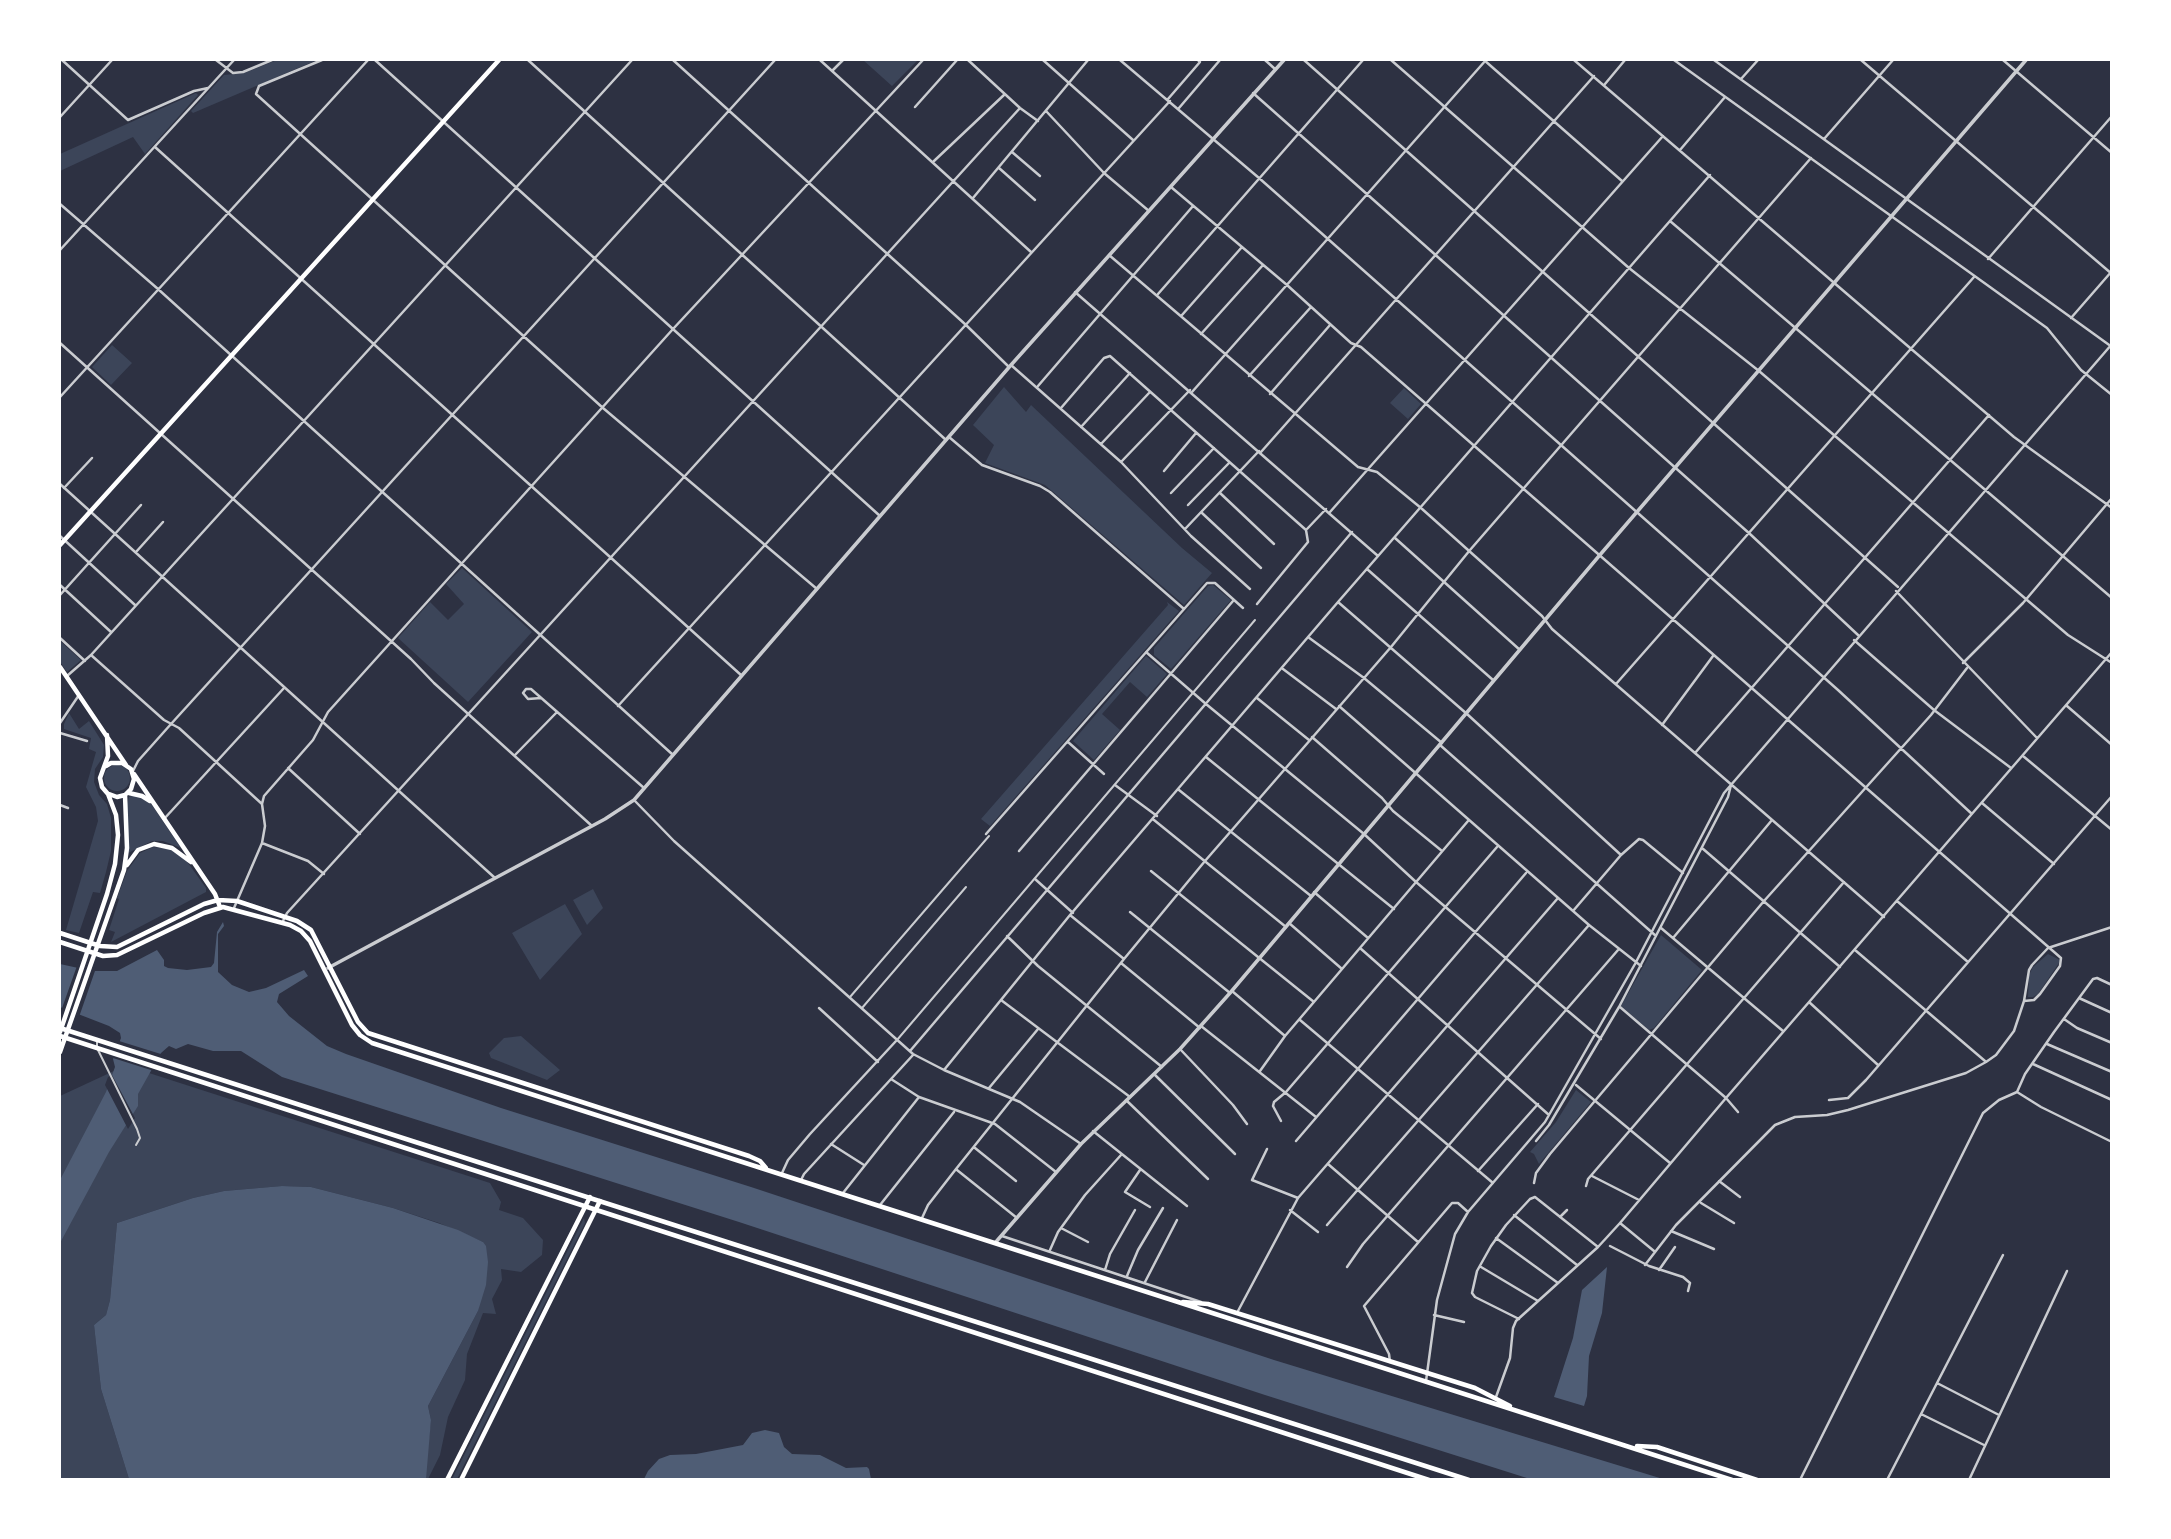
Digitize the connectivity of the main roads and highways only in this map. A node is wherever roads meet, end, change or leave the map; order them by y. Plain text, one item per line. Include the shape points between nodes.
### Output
1 (499, 60) edge
2 (61, 541) edge
3 (60, 667) edge
4 (107, 735) junction
5 (127, 765) junction
6 (103, 769) junction
7 (133, 773) junction
8 (108, 794) junction
9 (126, 794) junction
10 (154, 805) junction
11 (197, 867) junction
12 (124, 870) junction
13 (218, 900) junction
14 (220, 907) junction
15 (60, 933) edge
16 (60, 942) edge
17 (60, 1032) edge
18 (60, 1052) edge
19 (766, 1169) junction
20 (590, 1197) junction
21 (600, 1200) junction
22 (584, 1208) junction
23 (595, 1211) junction
24 (1175, 1302) junction
25 (1518, 1411) junction
26 (1629, 1446) junction
27 (447, 1479) edge
28 (461, 1479) edge
29 (1429, 1479) edge
30 (1469, 1479) edge
31 (1732, 1479) edge
32 (1757, 1479) edge

1 - 2 main road
3 - 4 main road
4 - 5 main road
4 - 6 main road
5 - 6 main road via 111,763
5 - 7 main road
6 - 8 main road via 100,783
7 - 9 main road via 134,785
7 - 10 main road
8 - 9 main road
8 - 17 main road via 116,815 118,846 112,878
9 - 10 main road via 142,796
9 - 12 main road
10 - 11 main road
11 - 12 main road via 172,848 154,844 135,853
11 - 13 main road
12 - 18 main road
13 - 14 main road
13 - 15 main road via 117,947
13 - 19 main road via 237,901 311,930 368,1033 749,1156
14 - 16 main road via 117,955 103,956
14 - 19 main road via 282,923 306,935 352,1024 372,1043
17 - 20 main road
17 - 22 main road
19 - 24 main road
20 - 21 main road
20 - 22 main road
21 - 23 main road
21 - 30 main road
22 - 23 main road
22 - 27 main road
23 - 28 main road
23 - 29 main road
24 - 25 main road
24 - 25 main road via 1204,1303 1427,1373 1496,1397
25 - 26 main road
26 - 31 main road
26 - 32 main road via 1657,1447

